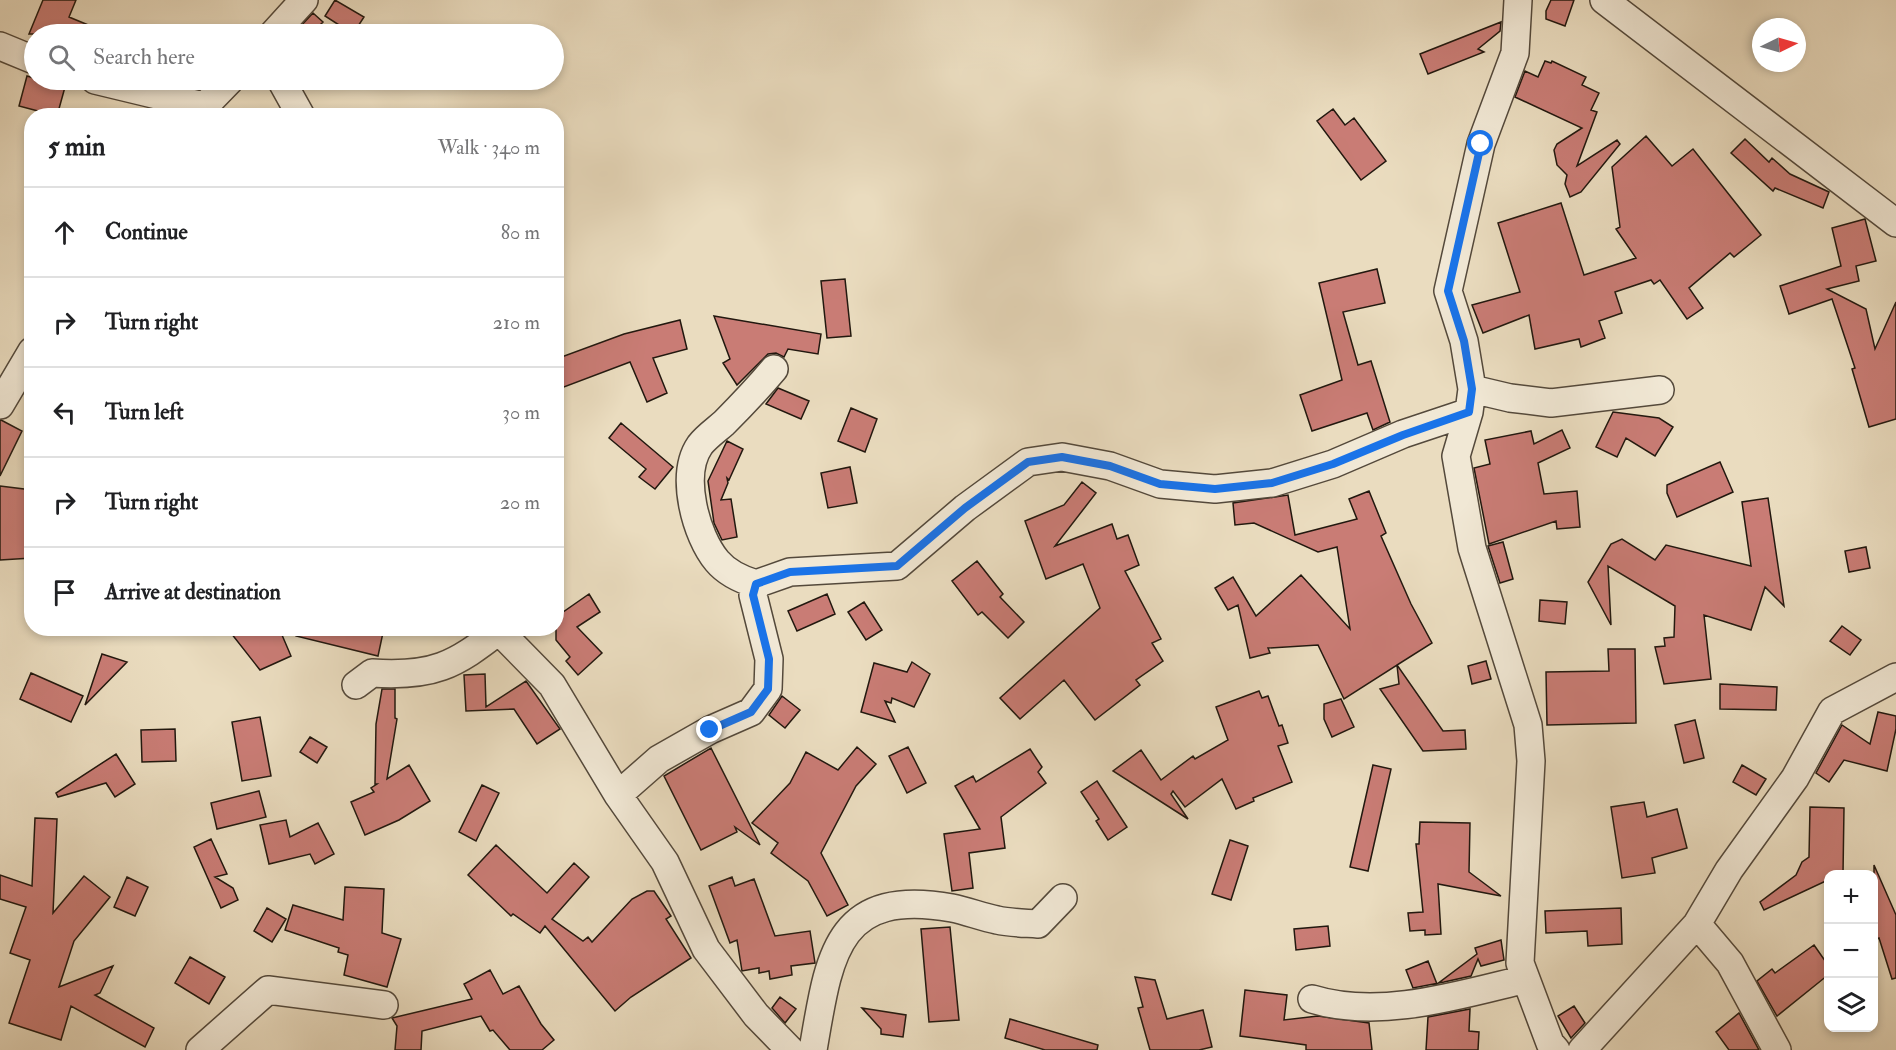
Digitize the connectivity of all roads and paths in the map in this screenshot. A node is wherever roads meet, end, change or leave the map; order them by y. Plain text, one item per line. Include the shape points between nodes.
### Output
1 (304, 0) edge
2 (1518, 0) edge
3 (1604, 0) edge
4 (282, 24) edge
5 (0, 46) edge
6 (24, 56) edge
7 (129, 90) edge
8 (220, 90) edge
9 (287, 90) edge
10 (189, 108) edge
11 (202, 108) edge
12 (297, 108) edge
13 (1896, 223) edge
14 (24, 364) edge
15 (774, 369) dead end
16 (1660, 390) dead end
17 (1471, 400) junction
18 (0, 405) edge
19 (756, 584) junction
20 (492, 636) edge
21 (504, 636) edge
22 (1896, 677) edge
23 (357, 685) dead end
24 (618, 795) junction
25 (1063, 898) dead end
26 (1697, 924) junction
27 (1526, 979) junction
28 (1312, 999) dead end
29 (384, 1005) dead end
30 (200, 1050) edge
31 (790, 1050) edge
32 (813, 1050) edge
33 (1556, 1050) edge
34 (1582, 1050) edge
35 (1777, 1050) edge

1 - 4 street
2 - 17 street via 1515,53 1481,144 1448,291 1464,341
3 - 13 street
5 - 6 street
7 - 10 street
8 - 11 street
9 - 12 street
14 - 18 street
15 - 19 street via 699,446 692,469 691,490 698,531 718,563 742,580
16 - 17 street via 1551,403 1510,398
17 - 19 street via 1403,435 1333,464 1272,483 1215,489 1160,484 1110,466 1062,457 1028,462 965,508 897,566 790,572
17 - 27 street via 1456,456 1472,548 1528,725 1530,772 1520,963
19 - 24 street via 753,595 769,659 768,689 751,712 659,759
20 - 23 street via 472,652 432,671 372,673
21 - 24 street via 552,685
22 - 26 street via 1832,711 1795,778 1729,870
24 - 31 street via 665,862 706,949 756,1015
25 - 32 street via 1038,924 999,921 953,908 904,905 856,920 832,959
26 - 34 street
26 - 35 street via 1730,963
27 - 28 street via 1402,1005 1332,1005
27 - 33 street
29 - 30 street via 267,990

